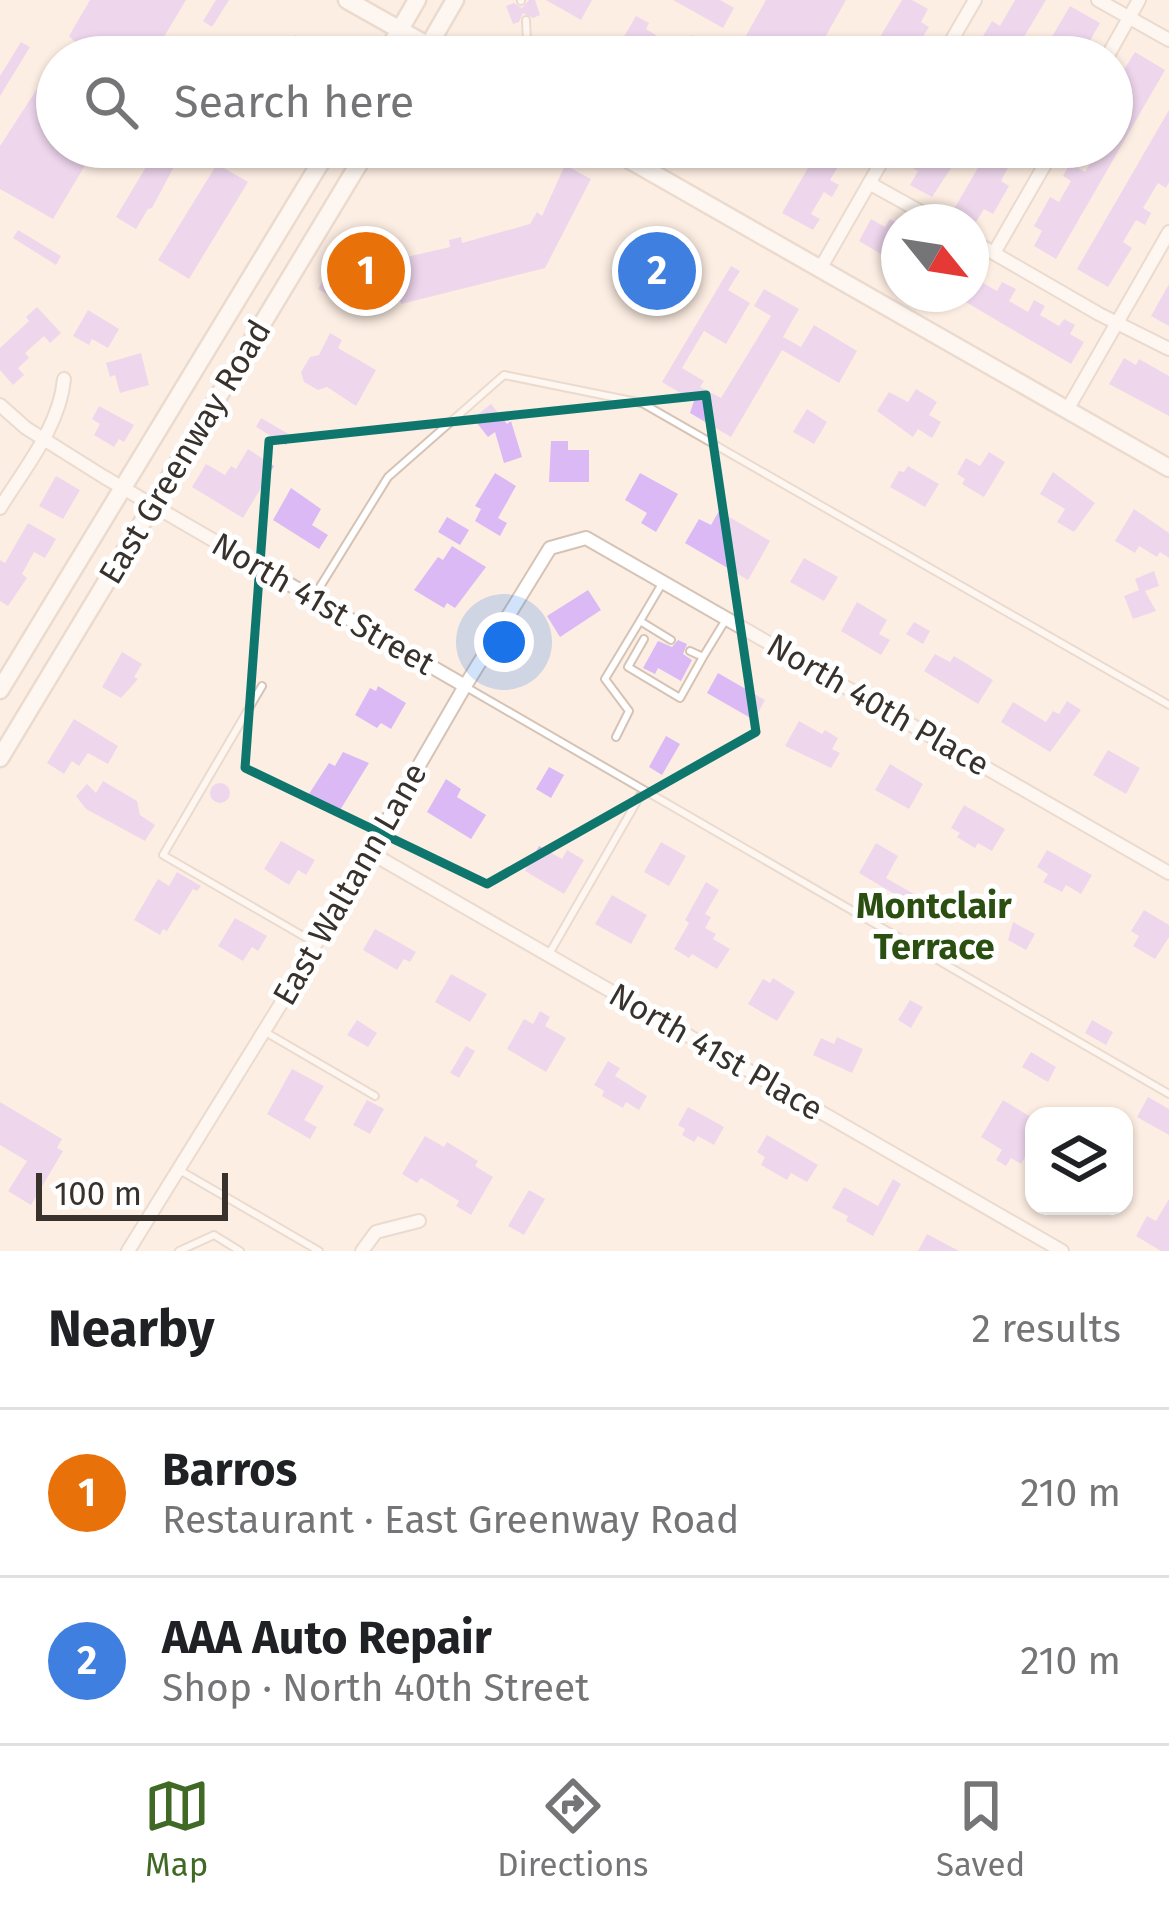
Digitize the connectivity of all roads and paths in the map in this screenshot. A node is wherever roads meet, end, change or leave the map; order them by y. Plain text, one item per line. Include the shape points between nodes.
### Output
1 (347, 0) edge
2 (417, 0) edge
3 (455, 0) edge
4 (975, 0) edge
5 (1098, 0) edge
6 (1139, 0) edge
7 (1129, 18) junction
8 (526, 20) dead end
9 (400, 30) junction
10 (396, 36) edge
11 (407, 36) edge
12 (435, 36) edge
13 (527, 36) edge
14 (954, 36) edge
15 (1119, 36) edge
16 (1169, 40) edge
17 (317, 168) edge
18 (356, 168) edge
19 (644, 168) edge
20 (878, 168) edge
21 (1043, 168) edge
22 (869, 183) junction
23 (906, 204) edge
24 (1169, 232) edge
25 (989, 250) edge
26 (994, 253) junction
27 (820, 269) junction
28 (1118, 322) junction
29 (1169, 349) edge
30 (64, 380) dead end
31 (0, 405) edge
32 (1067, 410) junction
33 (42, 438) junction
34 (1169, 468) edge
35 (123, 488) junction
36 (153, 504) junction
37 (0, 508) edge
38 (586, 538) joint
39 (663, 582) junction
40 (313, 598) junction
41 (727, 618) junction
42 (640, 621) junction
43 (644, 639) dead end
44 (671, 640) dead end
45 (690, 651) dead end
46 (703, 658) junction
47 (13, 669) junction
48 (43, 686) junction
49 (262, 686) dead end
50 (465, 686) junction
51 (0, 690) edge
52 (1169, 704) edge
53 (616, 737) dead end
54 (0, 758) edge
55 (640, 796) dead end
56 (371, 853) junction
57 (1169, 873) edge
58 (317, 944) junction
59 (548, 955) junction
60 (263, 1031) junction
61 (1169, 1094) edge
62 (375, 1096) dead end
63 (178, 1169) junction
64 (419, 1221) dead end
65 (128, 1251) edge
66 (179, 1251) edge
67 (240, 1251) edge
68 (319, 1251) edge
69 (362, 1251) edge
70 (1062, 1251) edge

1 - 9 main road
2 - 9 main road
3 - 12 main road
4 - 14 street
5 - 7 street
6 - 7 street
7 - 15 street
7 - 16 street
8 - 13 lane
9 - 10 main road
9 - 11 main road
17 - 35 main road, East Greenway Road
18 - 36 main road, East Greenway Road
19 - 27 main road
20 - 22 street
21 - 26 street
22 - 23 street
22 - 27 street
24 - 28 street
25 - 26 street
26 - 28 street
27 - 32 main road
28 - 29 street
28 - 32 street
30 - 33 street
31 - 33 street, North 41st Street
32 - 34 main road
33 - 35 street, North 41st Street
33 - 37 street
35 - 36 street, North 41st Street
35 - 47 main road, East Greenway Road
36 - 40 street, North 41st Street
36 - 48 main road, East Greenway Road
38 - 39 street, North 40th Place
38 - 50 street, East Waltann Lane via 550,548
39 - 41 street, North 40th Place
39 - 42 lane
40 - 50 street, North 41st Street
40 - 52 lane via 388,476 504,375 642,403
41 - 46 lane
41 - 57 street, North 40th Place
42 - 44 lane
42 - 53 lane via 605,680 629,711
43 - 46 lane via 628,667 680,698
45 - 46 lane
47 - 48 main road
47 - 51 main road, East Greenway Road
48 - 54 main road, East Greenway Road
49 - 58 lane via 164,855
50 - 56 street, East Waltann Lane
50 - 61 lane
55 - 59 lane
56 - 58 street, East Waltann Lane
56 - 59 street, North 41st Place
58 - 60 street, East Waltann Lane
59 - 70 street, North 41st Place
60 - 62 lane
60 - 63 street, East Waltann Lane
63 - 65 street, East Waltann Lane
63 - 68 lane
64 - 69 street via 376,1232
66 - 67 lane via 214,1235

